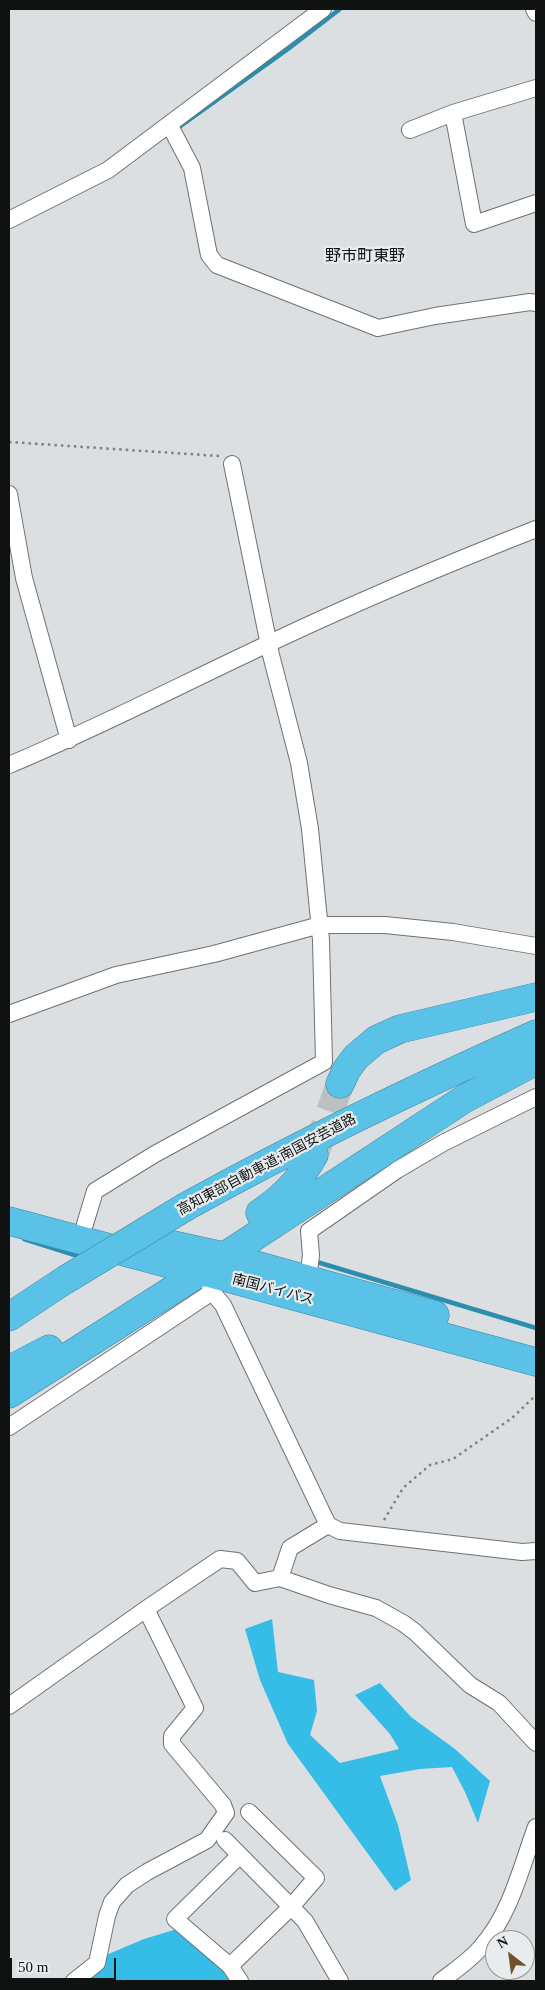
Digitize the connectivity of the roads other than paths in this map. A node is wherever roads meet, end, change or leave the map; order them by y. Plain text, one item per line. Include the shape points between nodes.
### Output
1 (323, 9) edge
2 (534, 9) edge
3 (536, 13) edge
4 (536, 88) edge
5 (453, 113) junction
6 (169, 124) junction
7 (410, 130) dead end
8 (536, 204) edge
9 (9, 220) edge
10 (536, 303) edge
11 (232, 464) road end
12 (9, 494) edge
13 (536, 529) edge
14 (270, 642) junction
15 (69, 740) junction
16 (9, 765) edge
17 (320, 925) junction
18 (536, 946) edge
19 (536, 997) edge
20 (9, 1014) edge
21 (536, 1034) edge
22 (536, 1062) edge
23 (340, 1084) tunnel mouth
24 (536, 1097) edge
25 (314, 1155) tunnel mouth
26 (9, 1204) edge
27 (9, 1221) edge
28 (85, 1224) junction
29 (203, 1267) junction
30 (308, 1279) junction
31 (9, 1317) edge
32 (536, 1344) edge
33 (536, 1362) edge
34 (9, 1370) edge
35 (9, 1394) edge
36 (9, 1427) edge
37 (328, 1525) junction
38 (536, 1551) edge
39 (280, 1578) junction
40 (146, 1609) junction
41 (9, 1706) edge
42 (536, 1742) edge
43 (249, 1812) dead end
44 (536, 1827) edge
45 (225, 1840) dead end
46 (240, 1855) junction
47 (292, 1907) junction
48 (230, 1966) junction
49 (74, 1981) edge
50 (240, 1981) edge
51 (340, 1981) edge
52 (441, 1981) edge

1 - 6 street
2 - 3 street
4 - 5 street
5 - 7 street
5 - 8 street via 474,224
6 - 9 street via 108,170
6 - 10 street via 192,168 209,255 216,265 378,328 435,316
11 - 14 street
12 - 15 street via 24,578
13 - 14 street via 454,561
14 - 15 street
14 - 17 street via 299,763
15 - 16 street
17 - 18 street via 386,925
17 - 20 street via 214,954 116,975
17 - 28 street via 324,1062 154,1154 95,1191
19 - 23 highway via 400,1029 376,1040 356,1058
21 - 31 highway, 高知東部自動車道;南国安芸道路, bridge via 270,1160 187,1206
22 - 29 highway via 464,1099
24 - 30 street via 443,1143 397,1170 309,1231
25 - 29 highway via 288,1192
26 - 28 highway, 南国バイパス
27 - 29 highway, 南国バイパス
28 - 29 highway, 南国バイパス
29 - 30 highway, 南国バイパス
29 - 33 highway, 南国バイパス
29 - 34 highway
29 - 35 highway
29 - 36 street
29 - 37 street
30 - 32 highway, 南国バイパス
37 - 38 street via 340,1531
37 - 39 street via 290,1548
39 - 40 street via 255,1582 237,1561 220,1558
39 - 42 street via 329,1596 376,1608 403,1623 470,1685 499,1703
40 - 41 street
40 - 49 street via 195,1708 172,1736 172,1744 223,1805 226,1813 207,1840 147,1872 112,1902 97,1963
43 - 47 street via 316,1878
44 - 52 street via 508,1905 497,1926 465,1963
45 - 46 street
46 - 47 street
46 - 48 street via 175,1919
47 - 48 street
47 - 51 street via 305,1921
48 - 50 street

